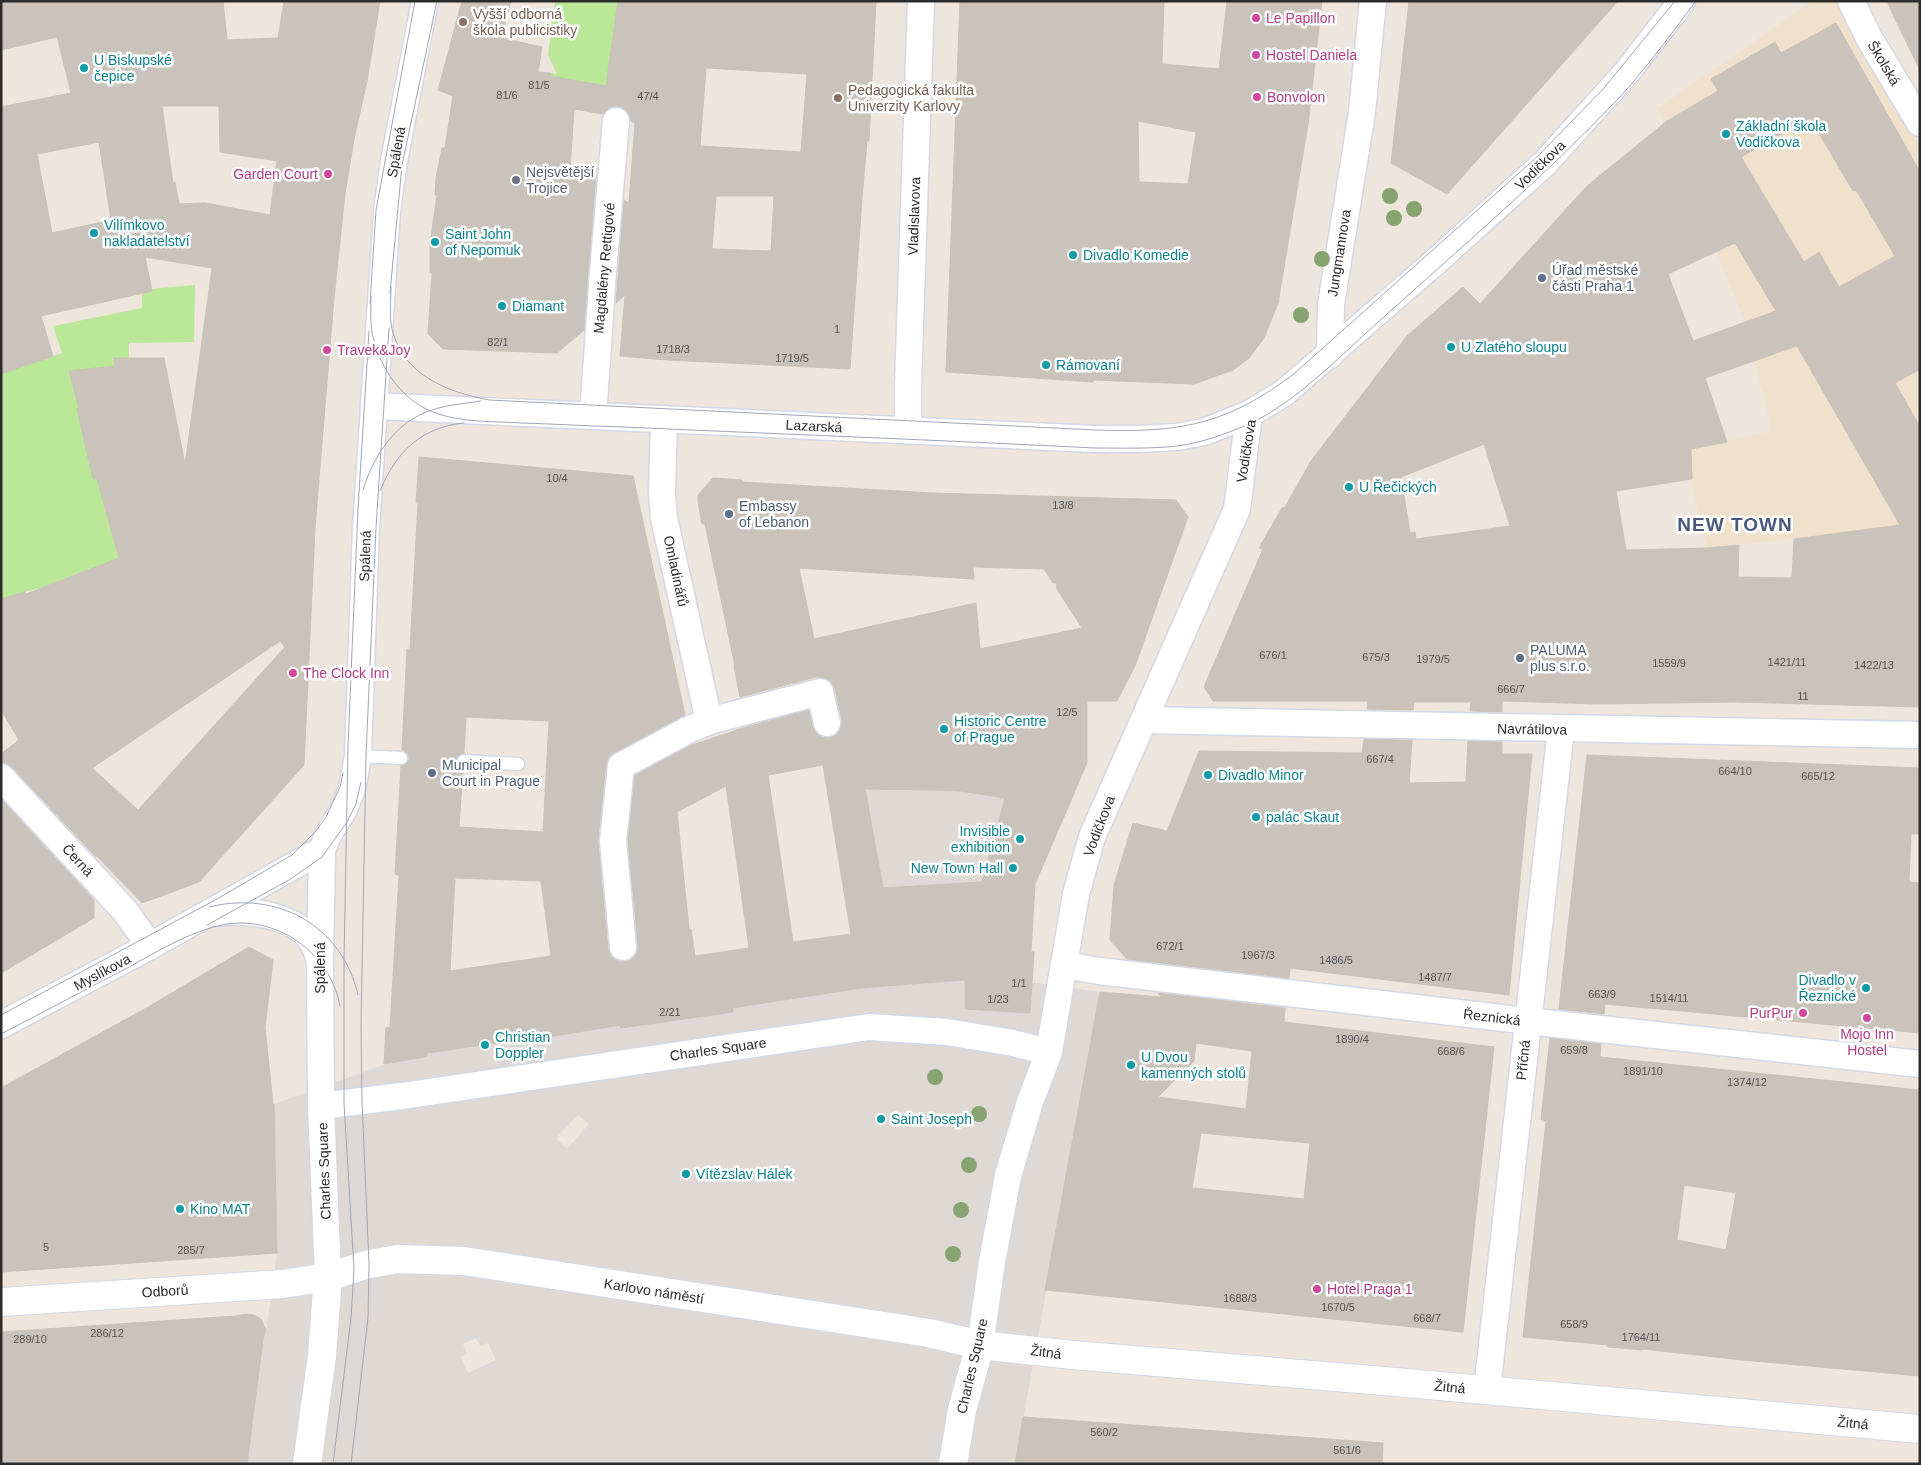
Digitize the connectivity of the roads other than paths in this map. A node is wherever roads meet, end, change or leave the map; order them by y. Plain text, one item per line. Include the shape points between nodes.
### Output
1 (425, 1) edge
2 (921, 1) edge
3 (1373, 1) edge
4 (1682, 1) edge
5 (1850, 1) edge
6 (616, 121) dead end
7 (1920, 123) edge
8 (1330, 354) junction
9 (374, 406) junction
10 (1249, 414) junction
11 (593, 416) junction
12 (664, 419) junction
13 (908, 430) junction
14 (1144, 720) junction
15 (709, 722) junction
16 (827, 723) dead end
17 (1561, 729) junction
18 (1920, 735) edge
19 (358, 756) junction
20 (401, 758) dead end
21 (464, 761) dead end
22 (518, 764) dead end
23 (1, 777) edge
24 (322, 850) junction
25 (202, 917) junction
26 (150, 946) junction
27 (624, 947) dead end
28 (320, 962) junction
29 (1065, 965) junction
30 (1528, 1021) junction
31 (1, 1025) edge
32 (1049, 1052) junction
33 (1920, 1064) edge
34 (321, 1106) junction
35 (328, 1277) junction
36 (1, 1302) edge
37 (980, 1345) junction
38 (1487, 1390) junction
39 (1920, 1429) edge
40 (307, 1464) edge
41 (953, 1464) edge

1 - 9 street, Spálená via 388,203
2 - 13 street, Vladislavova
3 - 8 street, Jungmannova via 1362,112 1332,297
4 - 8 street, Vodičkova via 1627,72 1545,163
5 - 7 street, Školská
6 - 11 street, Magdalény Rettigové
8 - 10 street, Vodičkova via 1284,394
9 - 11 street, Lazarská
9 - 19 street, Spálená
10 - 13 street, Lazarská via 1204,432 1140,439
10 - 14 street, Vodičkova via 1237,509
11 - 12 street, Lazarská
12 - 13 street, Lazarská
12 - 15 street, Omladinářů via 664,518
14 - 17 street, Navrátilova
14 - 29 street, Vodičkova via 1092,837 1076,894
15 - 16 street via 820,692
15 - 27 street via 621,766 613,840
17 - 18 street, Navrátilova
17 - 30 street, Příčná
19 - 20 lane
19 - 24 street, Spálená via 352,789
21 - 22 lane
23 - 26 street, Černá via 125,911
24 - 25 street, Myslíkova
24 - 28 street, Spálená
25 - 26 street, Myslíkova
25 - 28 street, Myslíkova via 249,911 277,918 308,936 314,943
26 - 31 street, Myslíkova
28 - 34 street, Spálená
29 - 30 street, Řeznická
29 - 32 street, Vodičkova
30 - 33 street, Řeznická
30 - 38 street, Příčná
32 - 34 street, Charles Square via 947,1032 869,1027
32 - 37 street, Charles Square via 1008,1176
34 - 35 street, Charles Square
35 - 36 main road, Odborů via 283,1284
35 - 37 main road, Karlovo náměstí via 398,1259 464,1261 929,1333
35 - 40 main road, Charles Square via 322,1356
37 - 38 main road, Žitná
37 - 41 main road, Charles Square via 964,1402
38 - 39 main road, Žitná

